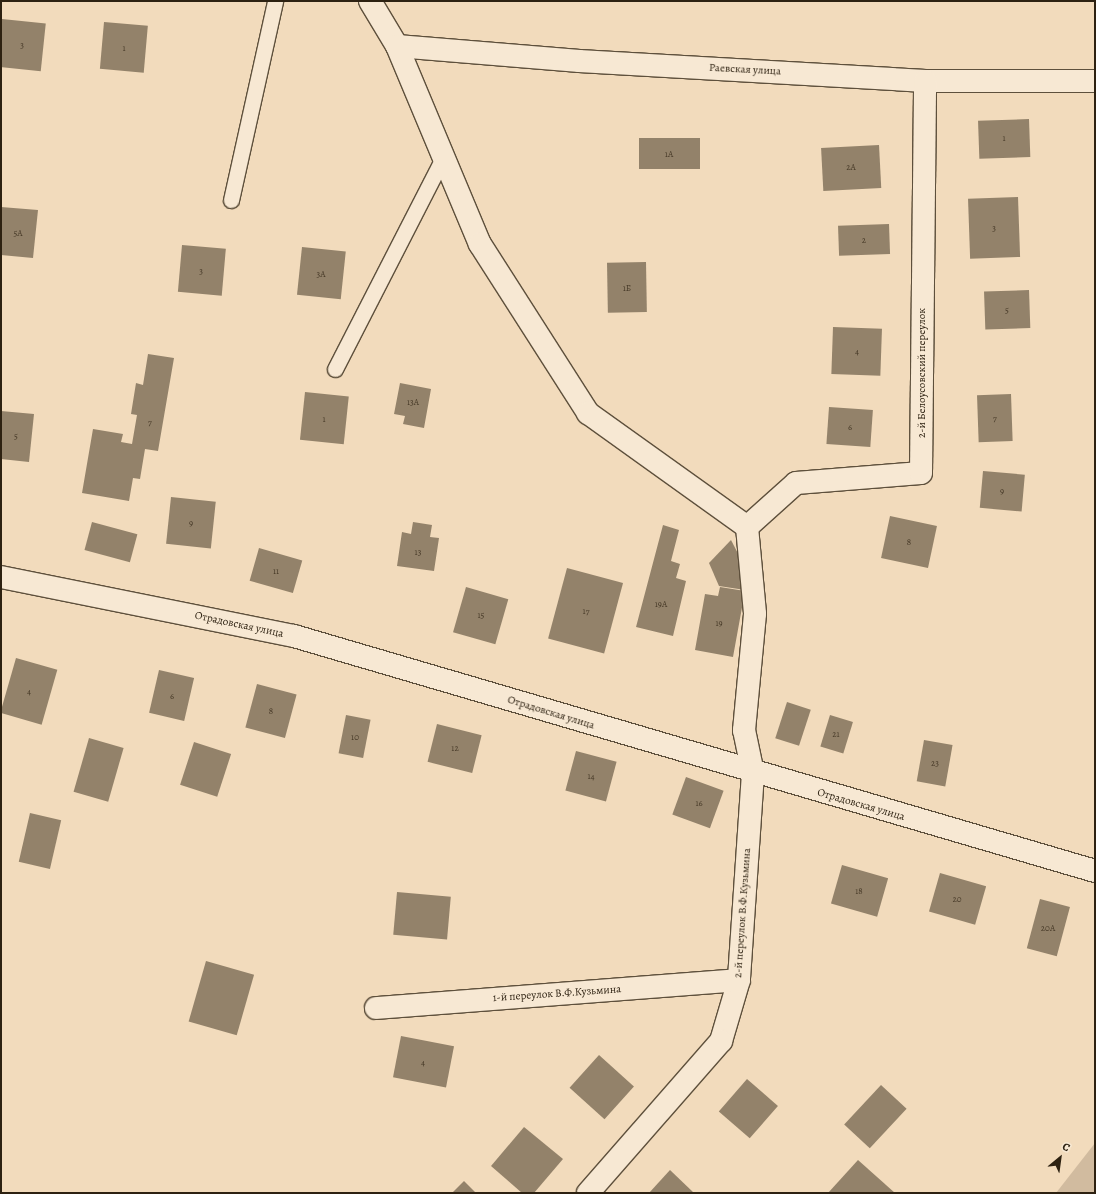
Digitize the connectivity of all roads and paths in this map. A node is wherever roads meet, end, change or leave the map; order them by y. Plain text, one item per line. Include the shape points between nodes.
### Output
1 (275, 1) edge
2 (370, 1) edge
3 (396, 46) junction
4 (925, 81) junction
5 (1095, 81) edge
6 (443, 158) junction
7 (231, 200) dead end
8 (335, 369) dead end
9 (748, 527) junction
10 (1, 577) edge
11 (753, 773) junction
12 (1095, 871) edge
13 (739, 980) junction
14 (376, 1008) dead end
15 (588, 1193) edge

1 - 7 lane
2 - 3 street
3 - 4 street, Раевская улица via 579,61
3 - 6 street
4 - 5 street, Раевская улица
4 - 9 street, 2-й Белоусовский переулок via 921,473 796,483
6 - 8 lane
6 - 9 street via 480,244 588,413
9 - 11 street, 2-й переулок В.Ф.Кузьмина via 755,614 744,730
10 - 11 street, Отрадовская улица via 294,636
11 - 12 street, Отрадовская улица
11 - 13 street, 2-й переулок В.Ф.Кузьмина
13 - 14 street, 1-й переулок В.Ф.Кузьмина
13 - 15 street, 2-й переулок В.Ф.Кузьмина via 722,1042

